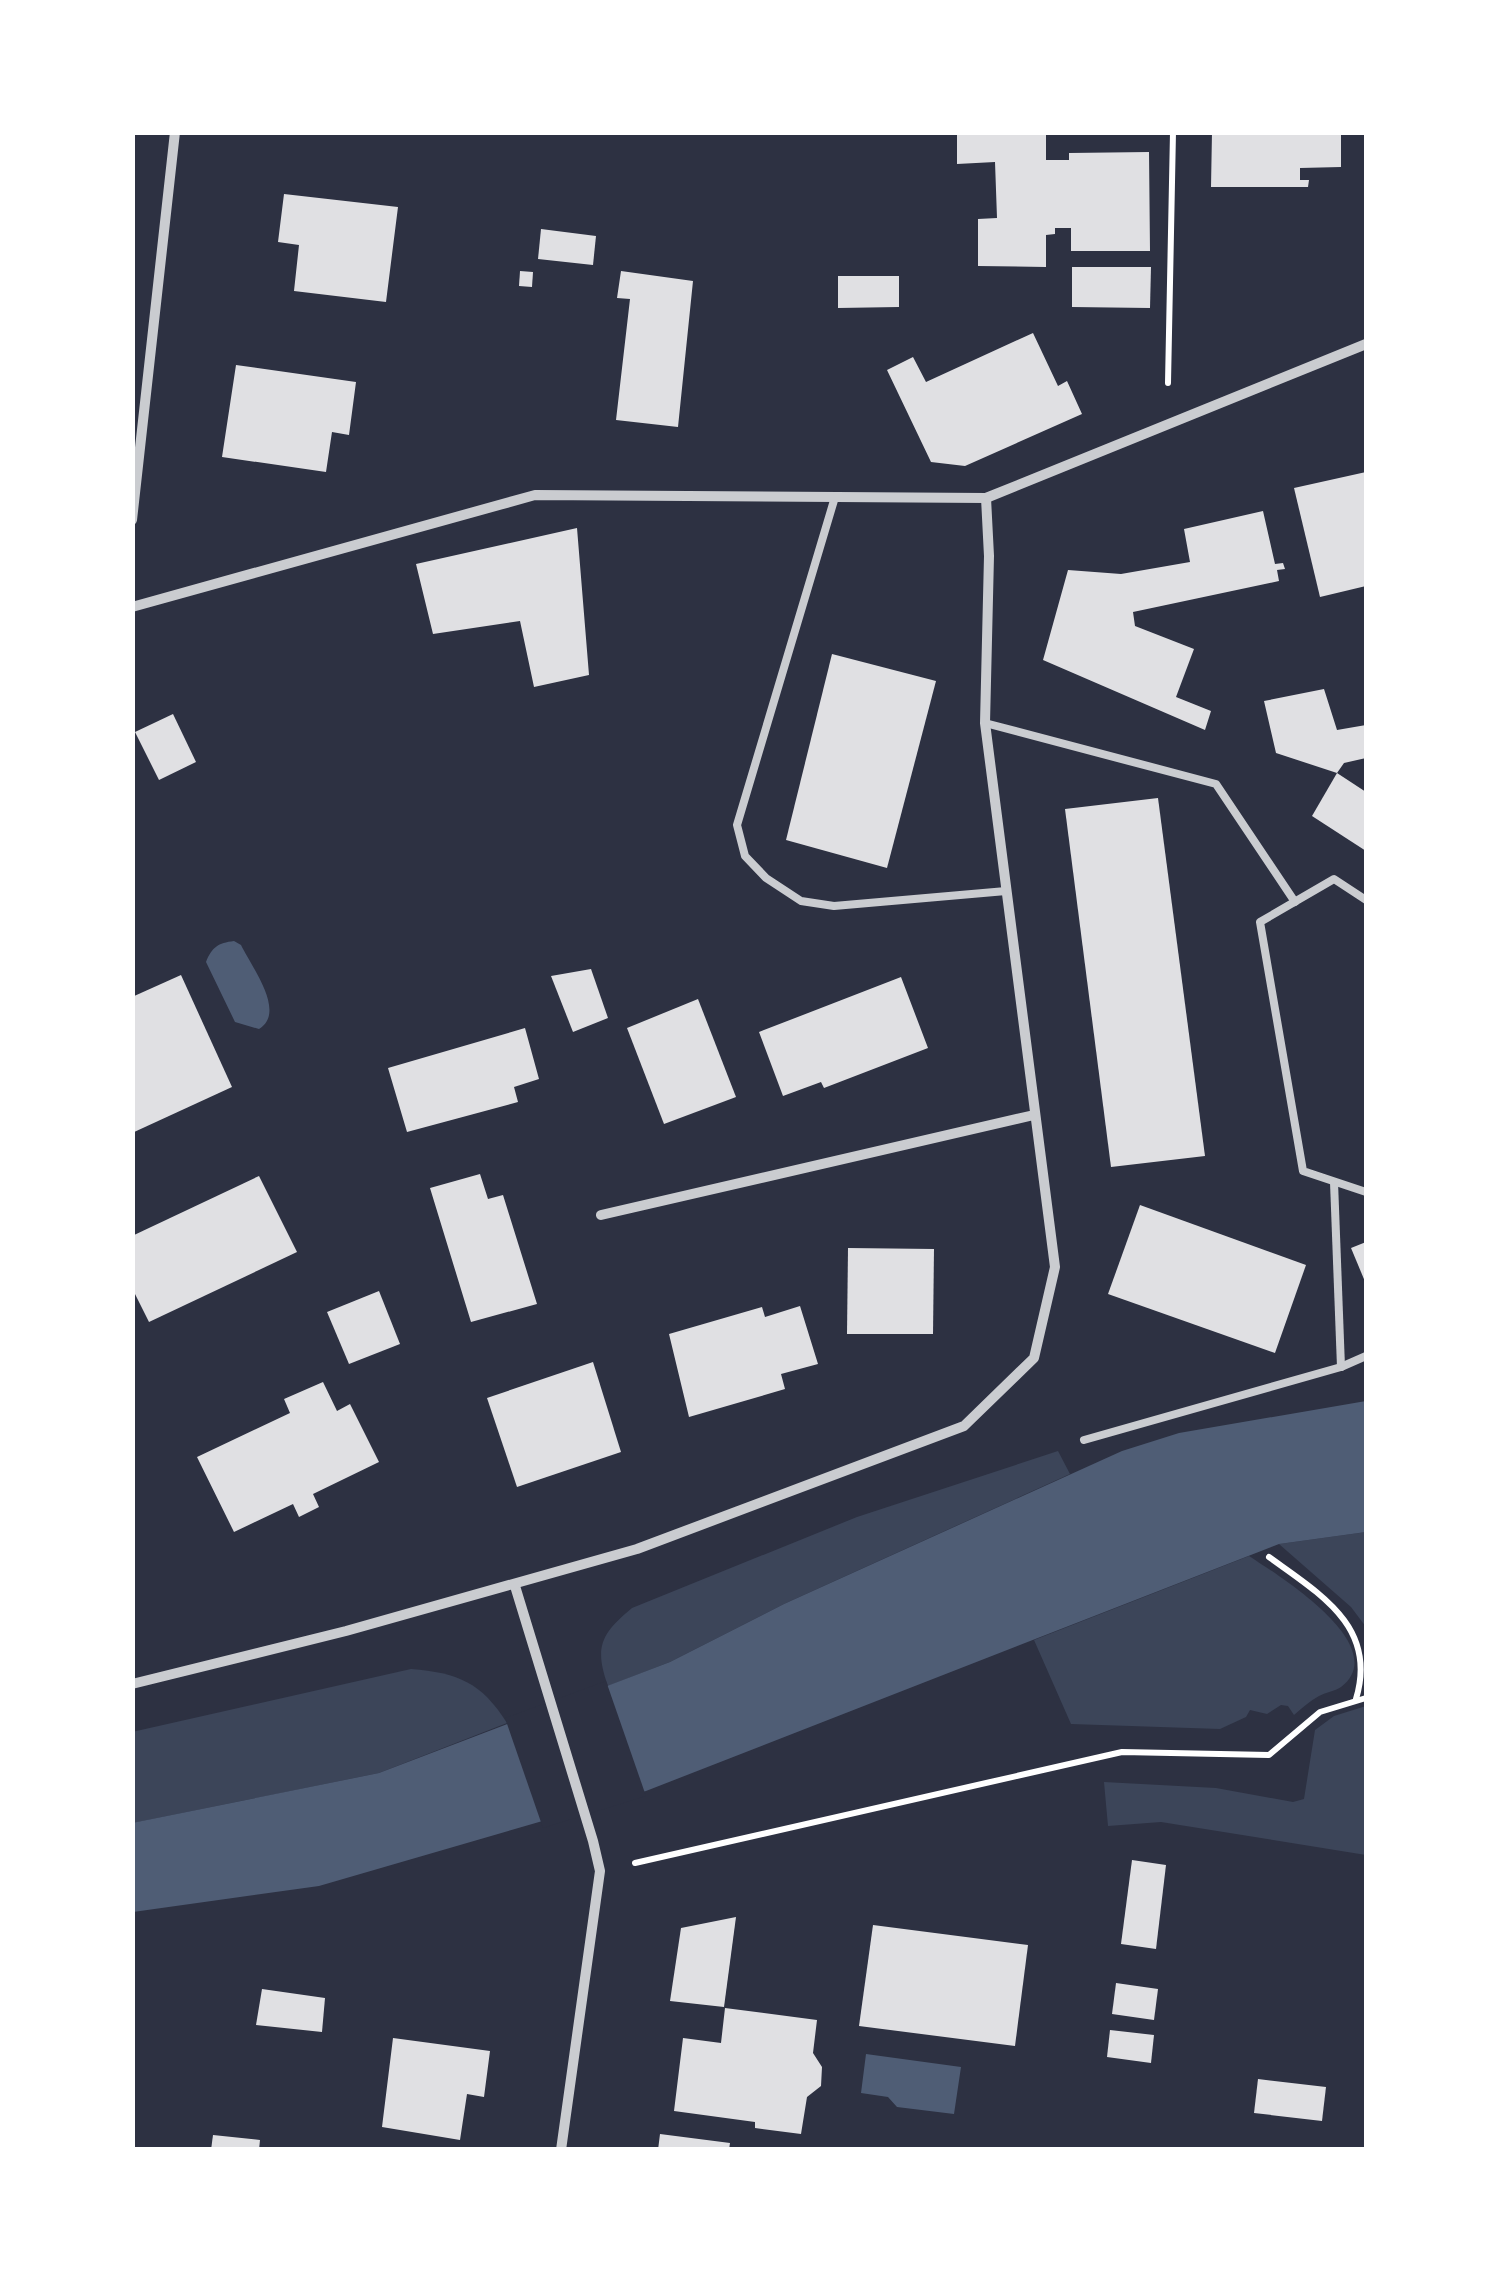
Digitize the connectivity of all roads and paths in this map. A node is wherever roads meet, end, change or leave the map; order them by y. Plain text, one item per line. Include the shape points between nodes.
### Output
1 (175, 132) edge
2 (1173, 132) edge
3 (1366, 344) edge
4 (1168, 424) junction
5 (835, 497) junction
6 (986, 498) junction
7 (132, 520) edge
8 (132, 607) edge
9 (985, 722) junction
10 (1006, 891) junction
11 (1366, 900) edge
12 (1295, 902) junction
13 (1034, 1115) junction
14 (1334, 1182) junction
15 (1366, 1192) edge
16 (601, 1215) dead end
17 (1366, 1356) edge
18 (1341, 1367) junction
19 (1084, 1440) dead end
20 (1268, 1556) dead end
21 (515, 1586) junction
22 (132, 1684) edge
23 (1366, 1698) edge
24 (1356, 1699) junction
25 (600, 1871) junction
26 (561, 2150) edge

1 - 7 street
2 - 4 path
3 - 4 street
4 - 6 street
5 - 6 street
5 - 8 street via 535,495
5 - 10 lane via 737,825 745,856 801,901 834,906
6 - 9 street
9 - 10 street
9 - 12 lane via 1216,784
10 - 13 street
11 - 12 lane via 1334,879
12 - 14 lane via 1260,922 1303,1171
13 - 16 street
13 - 21 street via 1055,1267 1034,1358 964,1426 637,1549
14 - 15 lane
14 - 18 lane
17 - 18 lane
18 - 19 lane
20 - 24 path via 1309,1586 1356,1635 1362,1659
21 - 22 street
21 - 25 street
23 - 24 path
24 - 25 path via 1320,1712 1268,1756 1122,1752
25 - 26 street

